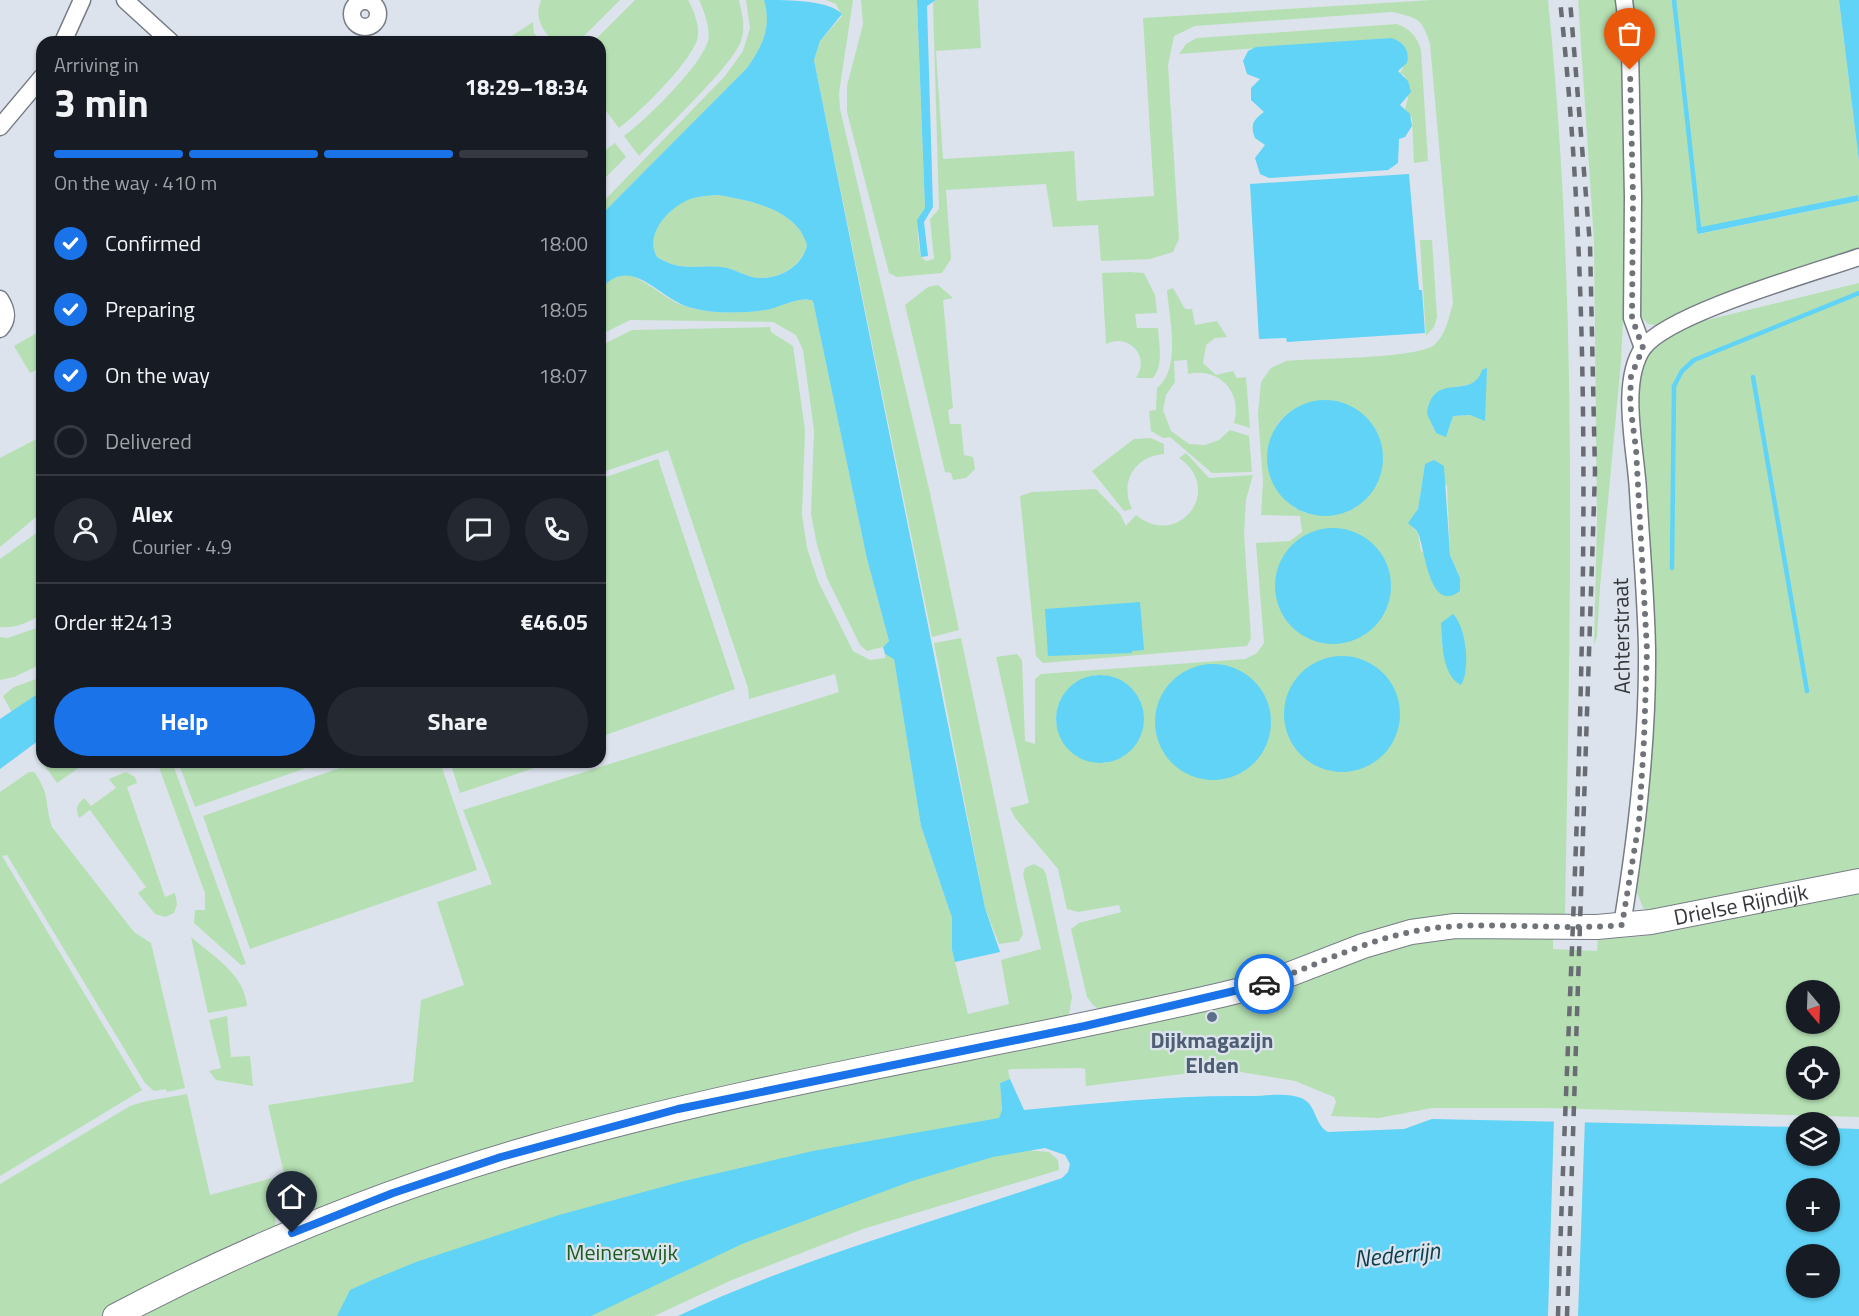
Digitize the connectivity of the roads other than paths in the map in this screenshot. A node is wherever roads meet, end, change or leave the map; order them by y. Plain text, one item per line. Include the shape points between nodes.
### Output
1 (82, 0) edge
2 (125, 0) edge
3 (1624, 0) edge
4 (66, 36) edge
5 (164, 36) edge
6 (36, 84) edge
7 (0, 127) edge
8 (1859, 256) edge
9 (0, 299) edge
10 (0, 329) edge
11 (1643, 348) junction
12 (1859, 881) edge
13 (1622, 925) junction
14 (115, 1316) edge

1 - 4 street
2 - 5 street
3 - 11 street via 1630,49 1632,318
6 - 7 street
8 - 11 street, Achterstraat via 1690,316 1662,331
9 - 10 street via 7,314
11 - 13 street, Achterstraat via 1631,376 1630,403 1647,650 1644,740 1639,822
12 - 13 street, Drielse Rijndijk via 1678,918
13 - 14 street, Drielse Rijndijk via 1477,925 1411,932 1221,996 689,1107 545,1144 393,1193 292,1233

